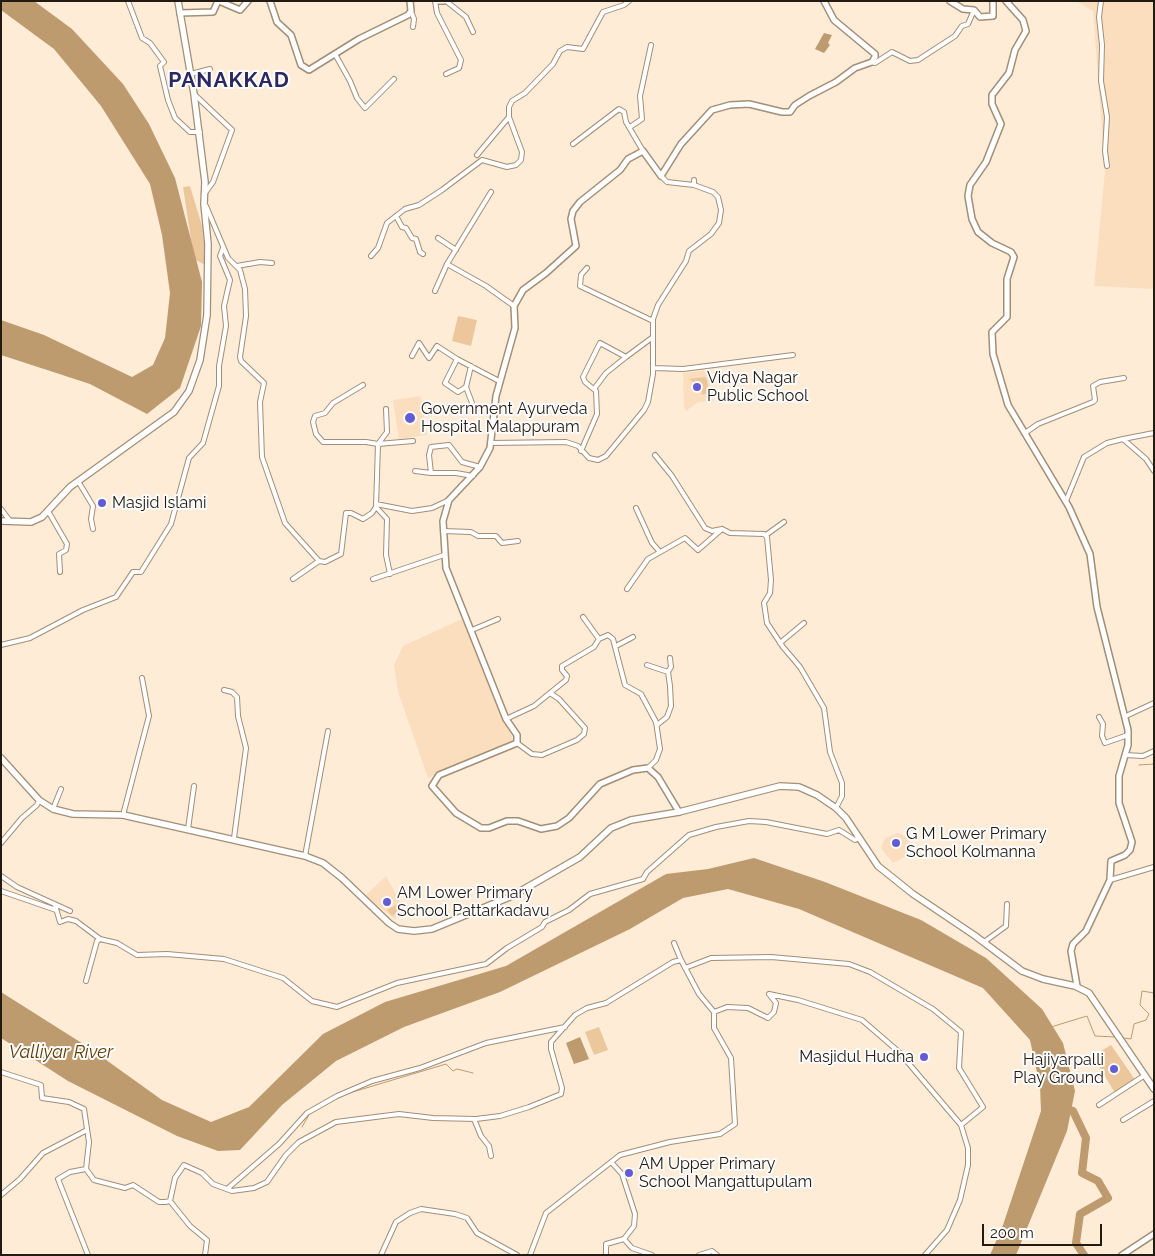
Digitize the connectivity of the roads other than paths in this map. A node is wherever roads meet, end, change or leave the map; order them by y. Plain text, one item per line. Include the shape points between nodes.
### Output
1 (128, 1) edge
2 (178, 1) edge
3 (248, 1) edge
4 (270, 1) edge
5 (410, 1) edge
6 (436, 1) edge
7 (445, 1) edge
8 (629, 1) edge
9 (824, 1) edge
10 (950, 1) edge
11 (993, 1) edge
12 (1006, 1) edge
13 (1101, 1) edge
14 (220, 2) edge
15 (974, 10) junction
16 (411, 11) junction
17 (180, 13) junction
18 (413, 27) dead end
19 (473, 32) dead end
20 (651, 45) dead end
21 (335, 54) junction
22 (872, 62) junction
23 (210, 69) dead end
24 (191, 74) junction
25 (446, 74) dead end
26 (394, 80) dead end
27 (194, 94) junction
28 (509, 117) junction
29 (630, 128) junction
30 (200, 132) junction
31 (573, 144) dead end
32 (643, 151) junction
33 (477, 155) dead end
34 (1107, 166) dead end
35 (661, 176) junction
36 (694, 180) dead end
37 (694, 185) junction
38 (491, 192) dead end
39 (205, 193) junction
40 (204, 204) junction
41 (396, 216) junction
42 (438, 238) dead end
43 (223, 247) junction
44 (456, 250) junction
45 (423, 254) dead end
46 (371, 256) dead end
47 (272, 263) dead end
48 (447, 264) junction
49 (237, 266) junction
50 (587, 268) dead end
51 (435, 291) dead end
52 (514, 306) junction
53 (653, 321) junction
54 (653, 338) junction
55 (412, 356) dead end
56 (793, 356) dead end
57 (626, 357) junction
58 (457, 359) junction
59 (471, 366) junction
60 (654, 368) junction
61 (1124, 378) dead end
62 (499, 381) junction
63 (363, 385) dead end
64 (466, 387) junction
65 (594, 389) junction
66 (472, 402) dead end
67 (386, 409) dead end
68 (1025, 433) junction
69 (1154, 433) edge
70 (1123, 439) junction
71 (413, 441) dead end
72 (490, 443) junction
73 (378, 444) junction
74 (581, 451) junction
75 (655, 455) dead end
76 (480, 467) junction
77 (1154, 471) edge
78 (415, 472) dead end
79 (431, 473) junction
80 (473, 476) junction
81 (78, 481) junction
82 (449, 500) junction
83 (1066, 501) junction
84 (376, 506) junction
85 (636, 508) dead end
86 (1, 509) edge
87 (48, 511) junction
88 (1, 521) edge
89 (10, 521) junction
90 (784, 522) dead end
91 (93, 529) dead end
92 (722, 529) junction
93 (443, 531) junction
94 (766, 535) junction
95 (518, 541) dead end
96 (660, 552) junction
97 (444, 555) junction
98 (319, 561) junction
99 (60, 572) dead end
100 (390, 574) junction
101 (294, 579) dead end
102 (373, 579) dead end
103 (627, 589) dead end
104 (583, 617) dead end
105 (498, 619) dead end
106 (804, 623) dead end
107 (472, 630) junction
108 (633, 637) dead end
109 (599, 639) junction
110 (780, 643) junction
111 (1, 645) edge
112 (616, 646) junction
113 (670, 658) dead end
114 (648, 665) dead end
115 (668, 672) junction
116 (142, 678) dead end
117 (224, 690) dead end
118 (550, 693) junction
119 (1154, 703) edge
120 (1126, 716) junction
121 (1099, 717) dead end
122 (506, 719) junction
123 (657, 725) junction
124 (328, 731) dead end
125 (1128, 735) junction
126 (517, 743) junction
127 (1154, 751) edge
128 (1124, 755) junction
129 (1, 758) edge
130 (648, 768) junction
131 (194, 786) dead end
132 (61, 789) dead end
133 (39, 800) junction
134 (836, 808) junction
135 (53, 809) junction
136 (679, 812) junction
137 (123, 815) junction
138 (188, 829) junction
139 (234, 838) junction
140 (859, 838) junction
141 (1, 843) edge
142 (305, 856) junction
143 (1154, 867) edge
144 (1, 876) edge
145 (1110, 880) junction
146 (1, 891) edge
147 (1006, 904) dead end
148 (54, 905) junction
149 (56, 910) junction
150 (70, 911) dead end
151 (100, 939) junction
152 (984, 942) junction
153 (674, 943) dead end
154 (681, 960) junction
155 (685, 968) junction
156 (86, 981) dead end
157 (1077, 986) junction
158 (714, 1012) junction
159 (565, 1027) junction
160 (1, 1072) edge
161 (1144, 1076) junction
162 (1154, 1089) edge
163 (1154, 1101) edge
164 (1099, 1105) dead end
165 (474, 1119) junction
166 (1123, 1120) dead end
167 (961, 1125) junction
168 (87, 1130) junction
169 (491, 1156) dead end
170 (612, 1163) junction
171 (86, 1169) junction
172 (227, 1189) junction
173 (1, 1195) edge
174 (170, 1201) junction
175 (1154, 1234) edge
176 (624, 1239) junction
177 (634, 1248) junction
178 (88, 1255) edge
179 (205, 1255) edge
180 (380, 1255) edge
181 (517, 1255) edge
182 (530, 1255) edge
183 (606, 1255) edge
184 (634, 1255) edge
185 (652, 1255) edge
186 (699, 1255) edge
187 (717, 1255) edge
188 (926, 1255) edge
189 (1122, 1255) edge

1 - 30 street via 142,38 150,43 164,62 160,66 174,118 190,132
2 - 17 main road
3 - 14 street via 240,10
4 - 21 street via 277,22 291,35 301,66 309,70
5 - 16 street
6 - 7 street
6 - 25 street via 437,13 461,60 459,68
7 - 19 street via 466,17
8 - 28 street via 603,12 583,49 567,47 560,51 553,64 525,93 512,101 508,108
9 - 22 street via 834,20 874,54
10 - 15 street via 963,9
11 - 15 street via 993,16 980,17
12 - 68 street via 1021,17 1026,31 1015,50 1009,73 992,95 992,104 1001,122 1000,130 986,162 970,185 968,196 978,232 1014,257 1007,279 1006,317 992,332 991,343 1004,394
13 - 34 street via 1101,81 1107,117
14 - 17 street via 213,12
15 - 22 street via 968,24 962,26 955,36 918,60 892,52 875,64
16 - 18 street
16 - 21 street
17 - 24 main road
20 - 29 street via 640,96 642,119
21 - 26 street via 365,108
22 - 35 street via 855,68 808,96 790,112 749,104 712,110 681,144
23 - 24 street
24 - 27 main road
27 - 30 main road
27 - 39 street via 232,130 213,182
28 - 33 street
28 - 41 street via 522,152 516,165 507,167 482,160 419,205
29 - 31 street via 624,112 619,109
29 - 32 street
30 - 39 main road
32 - 35 street
32 - 52 street via 628,159 620,170 580,202 571,219 576,246 523,290
35 - 37 street via 666,182
36 - 37 street
37 - 53 street via 717,194 719,223 711,234 688,250 686,260 658,304
38 - 44 street
39 - 40 main road
40 - 43 street
40 - 81 main road via 208,244 207,315 200,360 189,391 174,412
41 - 45 street via 402,228 416,239
41 - 46 street via 387,223 378,248
42 - 44 street
43 - 49 street
43 - 111 street via 220,256 230,280 224,306 226,326 219,386 203,443 189,458 171,524 141,572 133,572 116,597 30,638
44 - 48 street
47 - 49 street
48 - 51 street
48 - 52 street
49 - 98 street via 245,289 246,307 241,361 264,383 260,402 262,457 285,523
50 - 53 street via 578,282 580,286
52 - 62 street via 515,328
53 - 54 street
54 - 57 street
54 - 60 street
55 - 58 street via 419,343 429,358 437,346
56 - 60 street via 683,369
57 - 65 street via 606,373
57 - 65 street via 600,344 583,379
58 - 59 street
58 - 64 street via 445,383 458,392
59 - 62 street
59 - 64 street
60 - 74 street via 646,406 609,453 595,460
61 - 68 street via 1100,382 1093,386 1093,402 1038,424
62 - 72 street
63 - 73 street via 333,403 328,411 315,416 313,426 324,442
64 - 66 street
65 - 74 street via 597,414
67 - 73 street via 387,432
68 - 83 street
69 - 70 street
70 - 77 street via 1146,459
70 - 83 street via 1099,446 1084,457
71 - 73 street
72 - 74 street via 562,442 575,445
72 - 76 street
73 - 84 street
75 - 92 street via 704,528 712,531
76 - 79 street via 462,462 449,445 432,447 429,456
76 - 80 street
78 - 79 street
79 - 80 street
80 - 82 street
81 - 87 main road
81 - 91 street via 93,506
82 - 84 street via 432,508 412,511
82 - 93 street
83 - 120 street via 1091,558 1097,608
84 - 98 street via 363,519 346,514 341,554 325,562
84 - 100 street via 387,520 386,555
85 - 96 street via 652,543
86 - 89 street
87 - 89 main road via 31,522
87 - 99 street via 67,544 66,550 59,554
88 - 89 main road
90 - 94 street
92 - 94 street via 730,533
92 - 96 street via 698,550 685,538
93 - 95 street via 496,536 502,543
93 - 97 street
94 - 110 street via 771,586 764,608 767,623
96 - 103 street via 648,559
97 - 100 street
97 - 107 street via 446,568
98 - 101 street
100 - 102 street
104 - 109 street
105 - 107 street
106 - 110 street
107 - 122 street
108 - 112 street
109 - 112 street via 608,635
109 - 118 street via 589,651 562,666 566,680
110 - 134 street via 800,667 824,708 830,752 842,783 842,796
112 - 123 street via 625,685 641,694
113 - 115 street
114 - 115 street
115 - 123 street via 671,706 668,717
116 - 137 street via 149,716
117 - 139 street via 238,697 238,716 246,748
118 - 122 street via 534,706
118 - 126 street via 583,724 584,734 551,752 536,756
119 - 120 street
120 - 125 street
121 - 125 street via 1105,743
122 - 126 street via 517,735
123 - 130 street via 660,749
124 - 142 street
125 - 128 street
126 - 130 street via 439,775 432,786 456,813 481,828 507,821 541,829 557,826 569,818 600,784 633,770
127 - 128 street via 1143,756
128 - 145 street via 1119,776 1119,803 1132,842 1125,855 1111,861
129 - 133 main road
130 - 136 street via 658,777
131 - 138 street
132 - 135 street
133 - 135 main road
133 - 141 street
134 - 136 main road via 805,790 780,786
134 - 140 main road
135 - 137 main road via 73,814
136 - 142 main road via 631,820 611,828 580,857 512,896 432,929 398,929 342,878 322,863
137 - 138 main road
138 - 139 main road
139 - 142 main road
140 - 151 street via 855,840 839,830 826,834 749,821 689,835 643,879 590,894 486,964 397,984 337,1007 312,1001 283,978 233,962 167,954 137,955 116,943
140 - 152 main road via 886,874
143 - 145 street
144 - 148 street
145 - 157 street via 1086,931 1071,950
146 - 149 street
147 - 152 street via 1006,926
148 - 149 street
148 - 150 street
149 - 151 street via 60,922 76,921
151 - 156 street
152 - 157 main road via 1022,971
153 - 154 street
154 - 155 street
154 - 159 street via 606,1003 587,1008 575,1015
155 - 158 street via 698,994
155 - 167 street via 710,958 770,957 849,964 870,972 932,1009 961,1032 959,1068 983,1107
157 - 161 main road via 1089,993
158 - 167 street via 727,1007 748,1008 768,1018 776,1003 769,994 862,1020 899,1052
158 - 170 street via 714,1028 731,1058 735,1124 720,1134 644,1148 620,1156
159 - 165 street via 551,1042 550,1049 562,1088 560,1094 529,1108
159 - 172 street via 480,1044 337,1096 306,1113 279,1144
160 - 168 street via 41,1085 42,1098 69,1102 84,1109
161 - 162 main road
161 - 164 street
163 - 166 street
165 - 169 street
165 - 172 street via 399,1114 336,1122 299,1142 267,1182 254,1188
167 - 188 street via 968,1148 968,1165 960,1200 947,1230
168 - 171 street
168 - 173 street via 43,1153
170 - 176 street via 622,1174 634,1205 634,1226
170 - 182 street via 546,1213
171 - 174 street via 94,1180 125,1188 133,1185 159,1202
171 - 178 street via 70,1172 58,1179
172 - 174 street via 184,1165 175,1178
174 - 179 street via 190,1226 207,1240
175 - 189 street
176 - 177 street
176 - 183 street via 606,1244
177 - 184 street
177 - 185 street
180 - 181 street via 396,1222 421,1209 467,1218 477,1233
186 - 187 street via 712,1251

